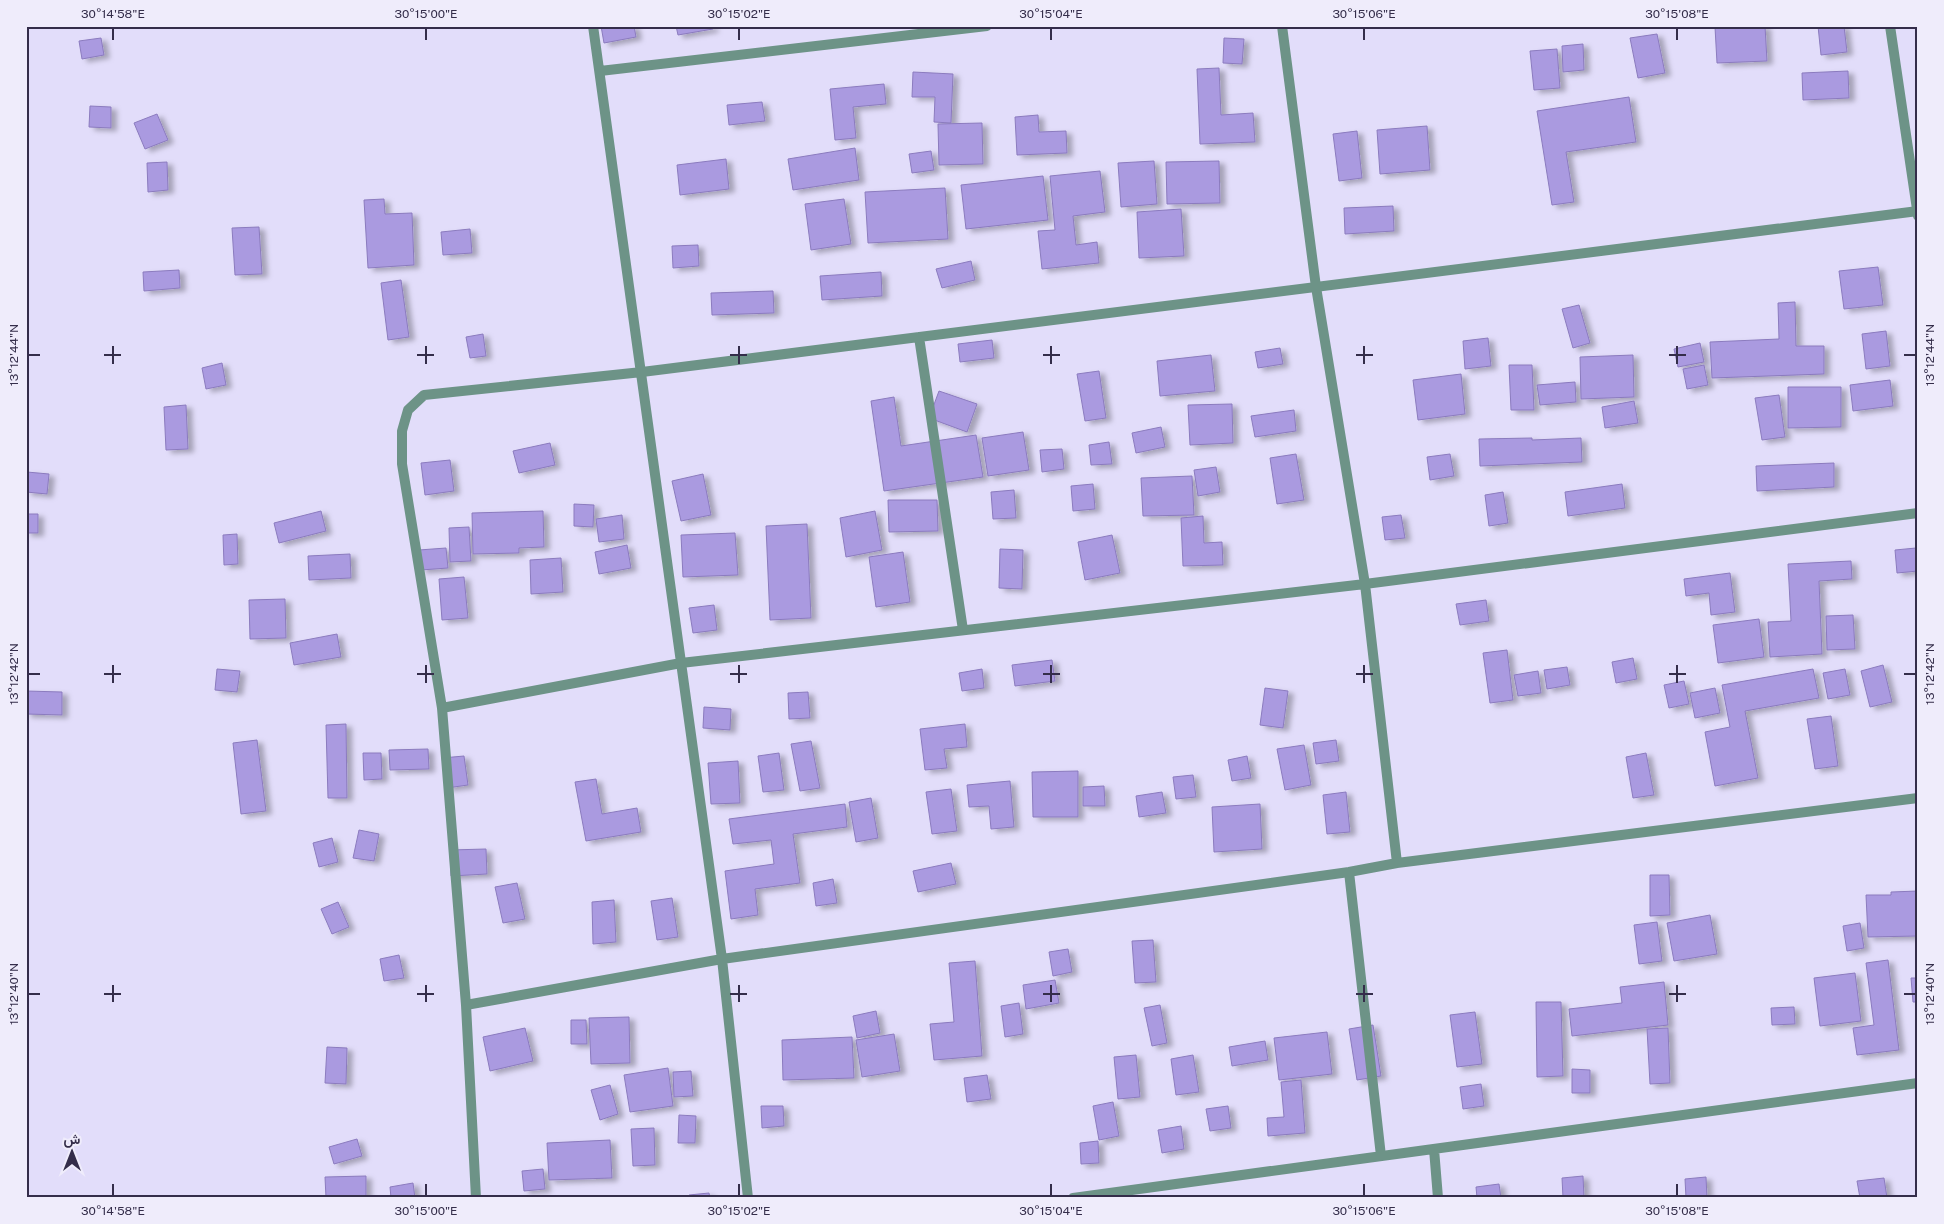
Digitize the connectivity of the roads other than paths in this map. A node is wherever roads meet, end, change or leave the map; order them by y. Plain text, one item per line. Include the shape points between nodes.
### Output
1 (593, 26) edge
2 (987, 26) edge
3 (1282, 26) edge
4 (1890, 26) edge
5 (600, 71) junction
6 (1917, 211) edge
7 (1918, 216) edge
8 (1316, 287) junction
9 (919, 337) junction
10 (642, 372) junction
11 (1918, 513) edge
12 (1365, 584) junction
13 (963, 630) junction
14 (681, 663) junction
15 (442, 708) junction
16 (1918, 798) edge
17 (1397, 862) junction
18 (1349, 872) junction
19 (722, 958) junction
20 (466, 1005) junction
21 (1918, 1083) edge
22 (1434, 1149) junction
23 (1381, 1156) junction
24 (476, 1198) edge
25 (748, 1198) edge
26 (1073, 1198) edge
27 (1438, 1198) edge

1 - 5 street
2 - 5 street
3 - 8 street
4 - 6 street
5 - 10 street
6 - 7 street
6 - 8 street
8 - 9 street
8 - 12 street
9 - 10 street
9 - 13 street
10 - 14 street
10 - 15 street via 424,395 408,410 402,431 402,464
11 - 12 street
12 - 13 street
12 - 17 street
13 - 14 street
14 - 15 street
14 - 19 street
15 - 20 street
16 - 17 street
17 - 18 street
18 - 19 street
18 - 23 street
19 - 20 street
19 - 25 street
20 - 24 street
21 - 22 street
22 - 23 street
22 - 27 street
23 - 26 street

